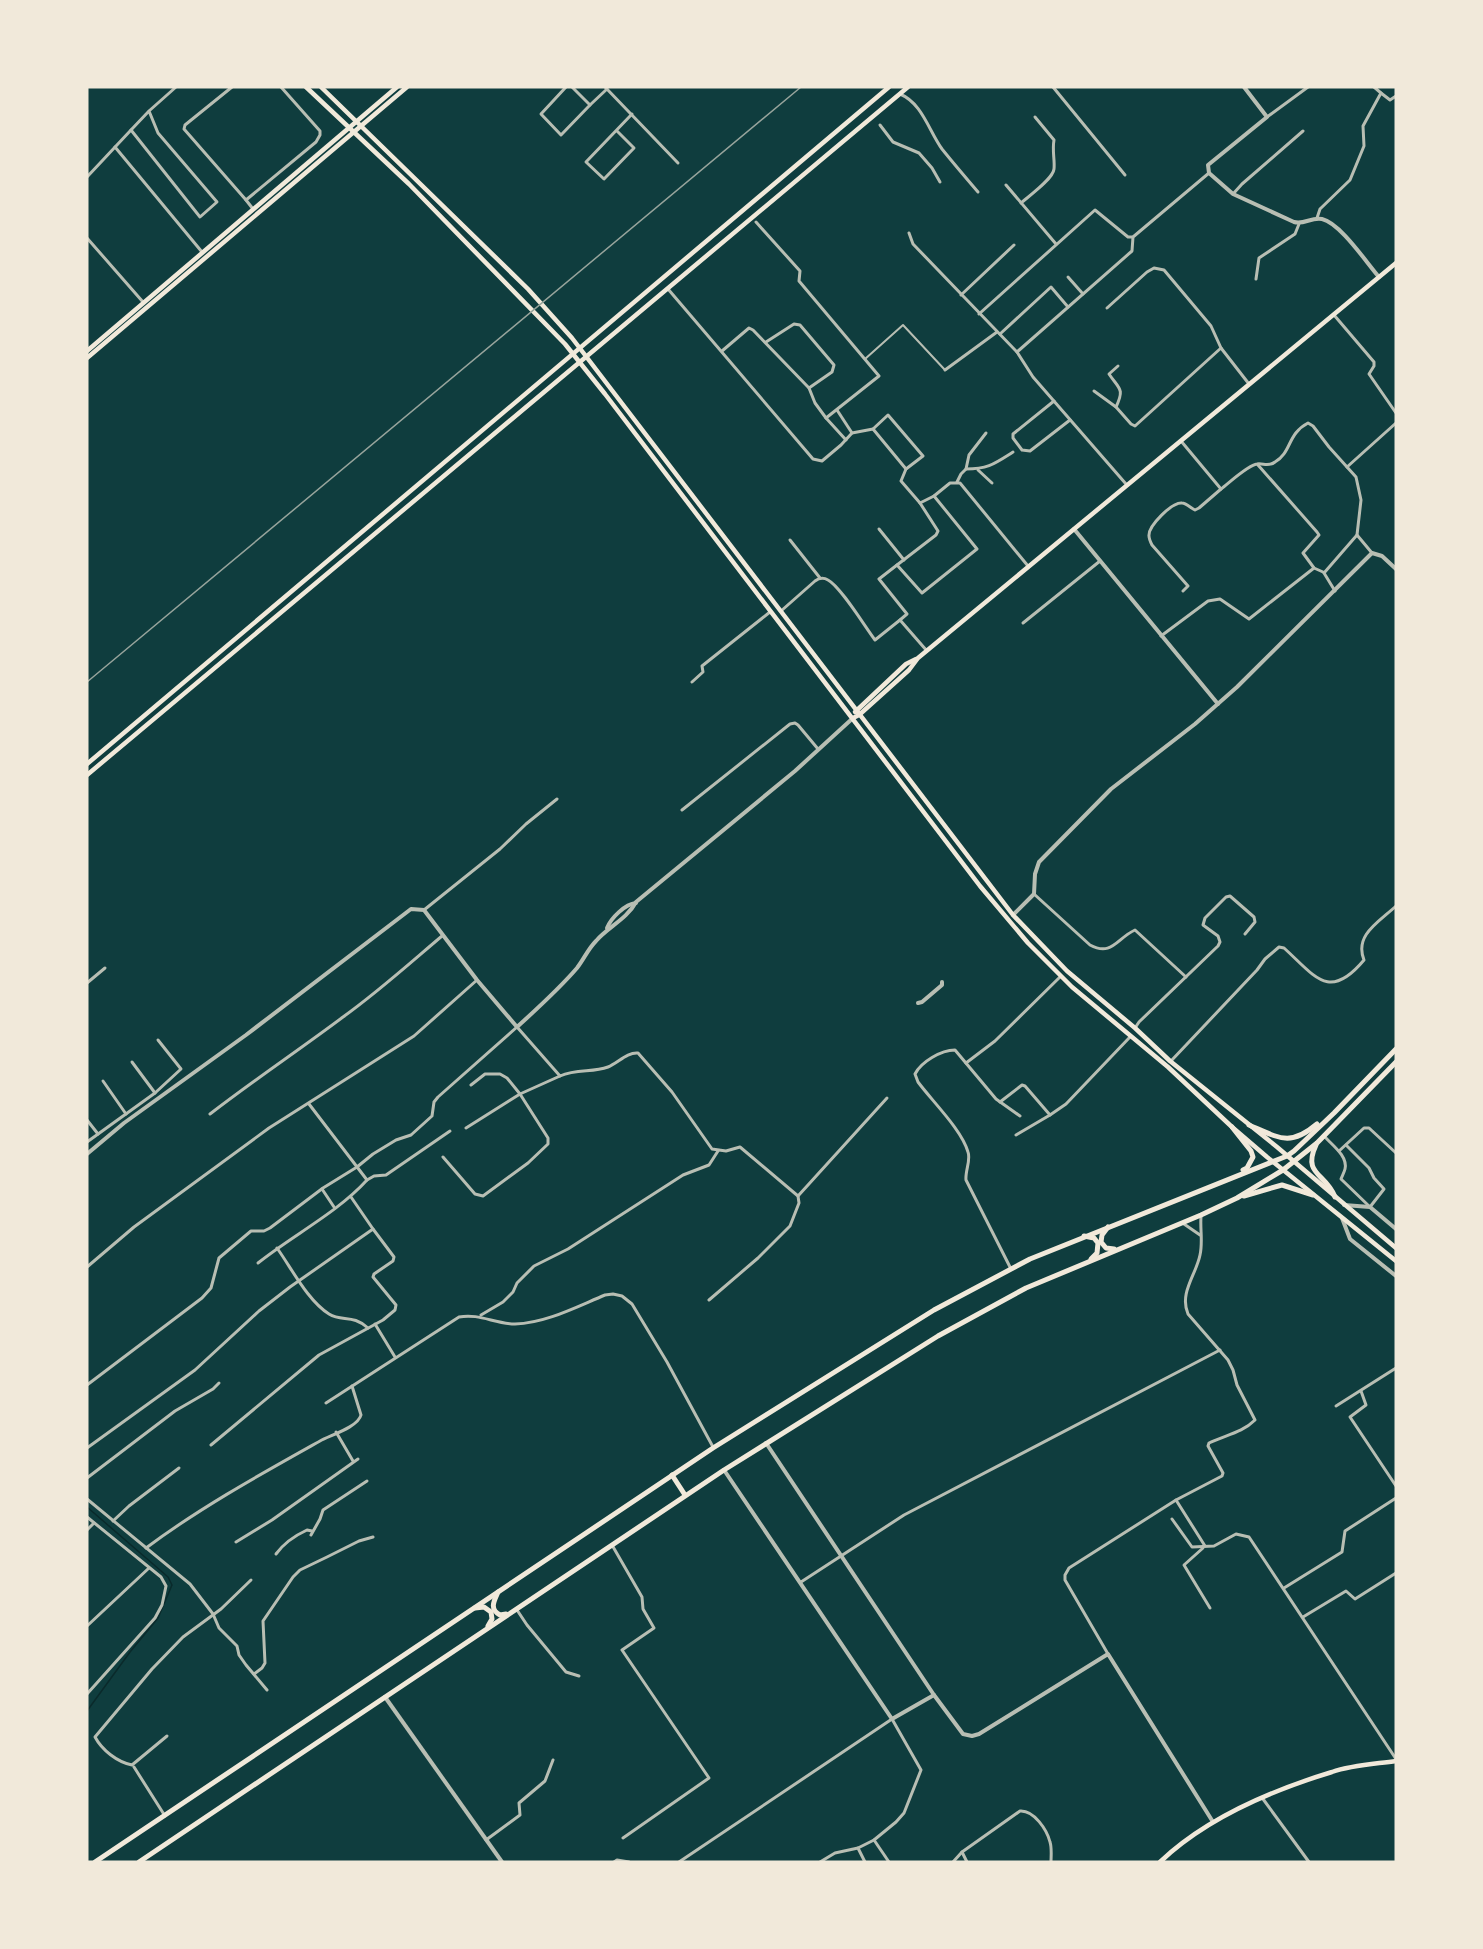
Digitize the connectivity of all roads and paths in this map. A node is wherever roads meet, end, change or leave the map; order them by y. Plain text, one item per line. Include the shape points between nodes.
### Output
1 (176, 87) edge
2 (232, 87) edge
3 (281, 87) edge
4 (306, 87) edge
5 (321, 87) edge
6 (397, 87) edge
7 (407, 87) edge
8 (566, 87) edge
9 (572, 87) edge
10 (889, 87) edge
11 (908, 87) edge
12 (1053, 87) edge
13 (1244, 87) edge
14 (1308, 87) edge
15 (1374, 87) edge
16 (606, 88) edge
17 (900, 93) junction
18 (1381, 93) junction
19 (1396, 96) edge
20 (590, 105) junction
21 (149, 111) junction
22 (632, 114) junction
23 (1035, 117) dead end
24 (1267, 117) junction
25 (357, 122) junction
26 (880, 125) dead end
27 (362, 127) junction
28 (349, 128) junction
29 (131, 130) junction
30 (617, 131) junction
31 (1303, 131) dead end
32 (354, 133) junction
33 (115, 147) junction
34 (678, 163) dead end
35 (1209, 173) junction
36 (1125, 175) dead end
37 (87, 177) edge
38 (940, 182) dead end
39 (1006, 186) dead end
40 (768, 190) junction
41 (978, 192) dead end
42 (1233, 194) junction
43 (775, 198) junction
44 (246, 201) junction
45 (1021, 203) junction
46 (253, 209) junction
47 (1317, 218) junction
48 (756, 222) dead end
49 (1299, 224) junction
50 (909, 233) dead end
51 (1133, 237) junction
52 (87, 238) edge
53 (1056, 244) junction
54 (1014, 245) dead end
55 (202, 252) junction
56 (1396, 263) edge
57 (1068, 277) dead end
58 (1379, 277) junction
59 (1256, 279) dead end
60 (668, 289) junction
61 (1083, 294) junction
62 (961, 295) junction
63 (142, 302) junction
64 (147, 307) junction
65 (1068, 307) junction
66 (1107, 308) dead end
67 (979, 314) junction
68 (1334, 315) junction
69 (999, 333) junction
70 (766, 342) junction
71 (580, 348) junction
72 (1221, 348) junction
73 (87, 351) edge
74 (722, 351) junction
75 (1017, 352) junction
76 (573, 354) junction
77 (587, 357) junction
78 (87, 358) edge
79 (865, 359) junction
80 (580, 364) junction
81 (1118, 366) dead end
82 (945, 370) joint
83 (1250, 384) junction
84 (809, 388) junction
85 (1094, 391) dead end
86 (1054, 401) junction
87 (1116, 407) junction
88 (837, 410) junction
89 (1396, 413) edge
90 (826, 418) junction
91 (1070, 420) junction
92 (1396, 423) edge
93 (873, 429) junction
94 (852, 433) junction
95 (986, 433) dead end
96 (846, 440) junction
97 (1180, 440) junction
98 (1013, 452) dead end
99 (1256, 464) junction
100 (1347, 467) junction
101 (906, 469) junction
102 (966, 469) junction
103 (978, 470) junction
104 (957, 482) junction
105 (992, 483) dead end
106 (1126, 484) junction
107 (1221, 489) junction
108 (934, 496) junction
109 (920, 503) junction
110 (879, 529) dead end
111 (1074, 529) junction
112 (361, 532) junction
113 (1357, 535) junction
114 (367, 540) junction
115 (790, 540) dead end
116 (1372, 553) junction
117 (904, 560) junction
118 (1100, 561) junction
119 (897, 565) junction
120 (1029, 567) junction
121 (1314, 568) junction
122 (1396, 569) edge
123 (1324, 573) junction
124 (820, 578) junction
125 (1183, 591) dead end
126 (1335, 591) junction
127 (772, 611) junction
128 (781, 611) junction
129 (900, 620) junction
130 (1023, 623) dead end
131 (1161, 636) junction
132 (927, 651) junction
133 (692, 682) dead end
134 (1218, 704) junction
135 (857, 712) junction
136 (853, 718) junction
137 (818, 750) junction
138 (87, 764) edge
139 (87, 775) edge
140 (556, 799) dead end
141 (682, 810) dead end
142 (1034, 894) junction
143 (1396, 906) edge
144 (424, 910) junction
145 (1013, 915) junction
146 (1245, 934) dead end
147 (442, 936) junction
148 (105, 968) dead end
149 (1061, 976) junction
150 (1186, 976) junction
151 (477, 980) junction
152 (942, 982) dead end
153 (87, 983) edge
154 (918, 1003) dead end
155 (518, 1027) junction
156 (1135, 1028) junction
157 (1131, 1035) junction
158 (158, 1040) dead end
159 (1396, 1049) edge
160 (1170, 1061) junction
161 (132, 1062) dead end
162 (1396, 1062) edge
163 (966, 1063) junction
164 (560, 1076) junction
165 (103, 1081) dead end
166 (471, 1085) dead end
167 (155, 1093) junction
168 (520, 1094) junction
169 (887, 1098) dead end
170 (1000, 1102) junction
171 (309, 1104) junction
172 (1334, 1113) junction
173 (126, 1114) junction
174 (210, 1114) dead end
175 (1050, 1115) junction
176 (1020, 1116) dead end
177 (87, 1120) edge
178 (1250, 1125) junction
179 (1232, 1126) junction
180 (466, 1128) dead end
181 (450, 1131) dead end
182 (98, 1134) junction
183 (1016, 1135) dead end
184 (1324, 1136) junction
185 (87, 1142) edge
186 (1317, 1143) junction
187 (1346, 1145) junction
188 (718, 1151) junction
189 (1340, 1151) junction
190 (1396, 1153) edge
191 (87, 1154) edge
192 (1287, 1156) junction
193 (443, 1157) dead end
194 (1274, 1162) junction
195 (1294, 1162) junction
196 (357, 1167) junction
197 (1283, 1170) junction
198 (1229, 1178) junction
199 (367, 1180) junction
200 (322, 1189) junction
201 (1313, 1195) junction
202 (798, 1196) junction
203 (351, 1197) junction
204 (1335, 1197) junction
205 (1237, 1198) junction
206 (1344, 1205) junction
207 (334, 1208) junction
208 (1370, 1208) junction
209 (1201, 1215) junction
210 (1341, 1218) junction
211 (1182, 1222) junction
212 (1109, 1226) junction
213 (373, 1229) junction
214 (1396, 1229) edge
215 (1200, 1235) junction
216 (1083, 1236) junction
217 (277, 1248) junction
218 (1396, 1248) edge
219 (1116, 1249) junction
220 (1396, 1261) edge
221 (1087, 1262) junction
222 (258, 1263) dead end
223 (87, 1267) edge
224 (1011, 1269) junction
225 (1396, 1276) edge
226 (300, 1280) junction
227 (709, 1300) dead end
228 (480, 1316) junction
229 (375, 1324) junction
230 (368, 1328) junction
231 (1220, 1350) junction
232 (395, 1358) junction
233 (1396, 1368) edge
234 (219, 1383) dead end
235 (87, 1385) edge
236 (352, 1386) junction
237 (1361, 1391) junction
238 (326, 1402) dead end
239 (1336, 1406) dead end
240 (336, 1432) junction
241 (766, 1443) junction
242 (211, 1445) dead end
243 (87, 1448) edge
244 (713, 1448) junction
245 (358, 1459) dead end
246 (353, 1461) junction
247 (179, 1468) dead end
248 (723, 1470) junction
249 (672, 1475) junction
250 (87, 1478) edge
251 (367, 1481) dead end
252 (1396, 1486) edge
253 (685, 1495) junction
254 (1396, 1498) edge
255 (87, 1499) edge
256 (1176, 1500) junction
257 (87, 1516) edge
258 (1172, 1519) dead end
259 (113, 1521) junction
260 (94, 1523) junction
261 (87, 1530) edge
262 (373, 1537) dead end
263 (236, 1542) dead end
264 (612, 1545) junction
265 (1205, 1546) junction
266 (146, 1548) junction
267 (276, 1554) dead end
268 (841, 1556) junction
269 (150, 1567) junction
270 (1396, 1573) edge
271 (251, 1580) dead end
272 (801, 1582) junction
273 (1284, 1588) junction
274 (499, 1591) junction
275 (472, 1608) junction
276 (1210, 1608) dead end
277 (513, 1610) junction
278 (213, 1614) junction
279 (1303, 1617) junction
280 (87, 1626) edge
281 (488, 1627) junction
282 (1108, 1654) junction
283 (254, 1674) junction
284 (579, 1676) dead end
285 (267, 1690) dead end
286 (87, 1695) edge
287 (934, 1695) junction
288 (385, 1696) junction
289 (892, 1719) junction
290 (167, 1737) dead end
291 (553, 1760) dead end
292 (1396, 1760) edge
293 (134, 1767) dead end
294 (1263, 1799) junction
295 (165, 1816) junction
296 (1213, 1822) junction
297 (623, 1838) dead end
298 (486, 1840) junction
299 (874, 1840) junction
300 (858, 1848) junction
301 (962, 1852) junction
302 (95, 1862) edge
303 (139, 1862) edge
304 (502, 1862) edge
305 (614, 1862) edge
306 (629, 1862) edge
307 (679, 1862) edge
308 (820, 1862) edge
309 (865, 1862) edge
310 (889, 1862) edge
311 (953, 1862) edge
312 (967, 1862) edge
313 (1051, 1862) edge
314 (1160, 1862) edge
315 (1309, 1862) edge

1 - 21 street
2 - 44 street via 184,129
3 - 44 street via 320,131 320,136
4 - 28 main road
5 - 25 main road
6 - 25 main road
7 - 27 main road
8 - 20 street via 541,114 558,134
9 - 20 street
10 - 40 main road
11 - 17 main road
12 - 36 street
13 - 24 street
14 - 24 street
15 - 18 street
16 - 20 street
16 - 22 street
17 - 41 street via 916,106 941,147
17 - 43 main road
18 - 19 street via 1390,100
18 - 47 street via 1363,126 1364,146 1350,180 1320,209
21 - 29 street
21 - 29 street via 158,133 217,202 200,217
22 - 30 street
22 - 34 street
23 - 45 street via 1054,140 1054,169
24 - 35 street via 1208,165
25 - 27 main road
25 - 28 main road
26 - 38 street via 893,142 919,153
27 - 32 main road
27 - 71 main road via 528,289
28 - 32 main road
28 - 46 main road
29 - 33 street
30 - 30 street via 586,162 604,178 634,148
31 - 42 street
32 - 64 main road
32 - 76 main road via 409,183
33 - 37 street
33 - 55 street
35 - 42 street
35 - 51 street
39 - 45 street
40 - 43 main road
40 - 71 main road
42 - 49 street
43 - 60 main road
44 - 46 street
45 - 53 street
46 - 55 main road
47 - 49 street
47 - 58 street via 1327,220 1346,236
48 - 79 street via 800,271 799,281
49 - 59 street via 1295,234 1259,258
50 - 62 street via 913,244
51 - 53 street via 1095,210
51 - 61 street via 1132,251
52 - 63 street
53 - 67 street
54 - 62 street
55 - 63 main road
56 - 58 main road
57 - 61 street
58 - 68 main road
60 - 74 street
60 - 77 main road
61 - 65 street
62 - 67 street
63 - 64 street
63 - 73 main road
64 - 78 main road
65 - 69 street via 1051,287
65 - 75 street
66 - 72 street via 1148,272 1159,268 1211,326
67 - 69 street
68 - 83 main road
68 - 89 street via 1374,362 1369,374
69 - 75 street
69 - 82 street
70 - 74 street via 749,328
70 - 84 street
70 - 84 street via 794,324 800,325 834,366 832,372
71 - 76 main road
71 - 77 main road
72 - 83 street
72 - 87 street via 1135,426
74 - 96 street via 813,459 822,461
75 - 86 street
76 - 80 main road
76 - 112 main road
77 - 80 main road
77 - 128 main road
79 - 82 street via 903,325
79 - 88 street via 879,376
80 - 114 main road
80 - 127 main road
81 - 87 street via 1109,374 1122,393
83 - 97 main road
84 - 90 street
85 - 87 street
86 - 91 street
86 - 91 street via 1013,434 1022,450 1030,451
88 - 90 street
88 - 94 street
90 - 96 street
91 - 106 street
92 - 100 street
93 - 94 street
93 - 101 street
93 - 101 street via 888,415 922,456
94 - 96 street
95 - 102 street via 969,455
97 - 106 main road
97 - 107 street
98 - 103 street
99 - 100 street via 1275,463 1298,428 1308,423
99 - 107 street
99 - 121 street via 1317,532 1317,538 1303,553
100 - 113 street via 1356,477 1362,500
101 - 109 street via 901,481
102 - 103 street
102 - 104 street
103 - 105 street
104 - 108 street
104 - 120 street
106 - 111 main road
107 - 125 street via 1195,510 1183,503 1176,504 1150,531 1152,545 1188,586
108 - 109 street
108 - 119 street via 977,549 921,593
109 - 117 street via 938,531
110 - 117 street
111 - 118 street
111 - 120 main road
112 - 114 main road
112 - 138 main road
113 - 116 street
113 - 123 street
114 - 139 main road
115 - 124 street
116 - 122 street via 1382,556
116 - 126 street
117 - 119 street
118 - 130 street
118 - 131 street
119 - 129 street via 879,579 907,614
120 - 132 main road
121 - 123 street
121 - 131 street via 1250,619 1214,599
123 - 126 street
124 - 128 street
124 - 129 street via 836,587 875,640
126 - 134 street
127 - 133 street via 702,666 703,672
127 - 136 main road
128 - 135 main road
129 - 132 street
131 - 134 street
132 - 135 main road
134 - 142 street via 1111,789 1039,862
135 - 136 main road
135 - 145 main road
136 - 137 street
136 - 149 main road via 1005,917
137 - 141 street via 798,725 790,724
137 - 155 street via 710,843 609,922 583,961
140 - 144 street
142 - 145 street
142 - 150 street via 1098,950 1105,950 1135,930
143 - 160 street via 1364,937 1360,947 1364,960 1339,982 1325,983 1279,947
144 - 147 street
144 - 191 street via 417,908 404,913
145 - 156 main road via 1067,971
146 - 150 street via 1255,922 1254,917 1230,896 1226,897 1203,925 1220,942
147 - 151 street
147 - 174 street via 343,1018
148 - 153 street
149 - 157 main road
149 - 163 street
150 - 156 street
151 - 155 street
151 - 171 street via 414,1036
152 - 154 street
155 - 164 street
155 - 196 street via 438,1097 432,1116 411,1135 396,1140
156 - 160 main road
157 - 175 street via 1066,1104
157 - 179 main road
158 - 167 street via 181,1069
159 - 172 highway
160 - 178 main road
161 - 167 street
162 - 184 highway
163 - 170 street
163 - 224 street via 955,1050 948,1050 919,1066 915,1074 968,1149 966,1180
164 - 168 street
164 - 188 street via 575,1070 605,1068 637,1052
165 - 173 street
166 - 168 street via 485,1074 500,1074
167 - 173 street
168 - 180 street
168 - 193 street via 549,1140 545,1149 528,1163 480,1196
169 - 202 street
170 - 175 street via 1023,1084
170 - 176 street
171 - 196 street
171 - 223 street via 158,1208
172 - 178 highway via 1290,1140
172 - 192 highway
173 - 182 street
175 - 183 street
177 - 182 street
178 - 192 main road
179 - 194 main road
179 - 198 highway via 1253,1157 1247,1168
181 - 199 street via 387,1175
182 - 185 street
184 - 186 highway
184 - 189 street
186 - 195 highway
186 - 204 highway via 1310,1162 1312,1168
187 - 189 street
187 - 190 street via 1369,1128
187 - 208 street via 1384,1189
188 - 202 street via 740,1147
188 - 228 street via 709,1165 684,1175 568,1249 534,1266 503,1302
189 - 208 street via 1346,1168 1341,1179
192 - 194 highway
192 - 195 main road
194 - 197 main road
194 - 198 highway
195 - 197 highway
195 - 204 main road
196 - 199 street
196 - 200 street
197 - 201 main road
197 - 205 highway
198 - 212 highway
199 - 203 street
200 - 207 street
200 - 235 street via 270,1228 251,1231 219,1257 211,1288 202,1298
201 - 205 highway via 1282,1185
201 - 210 main road
202 - 227 street via 790,1226
203 - 207 street
203 - 213 street
204 - 206 main road
205 - 209 highway
206 - 208 street
206 - 218 main road
207 - 217 street
208 - 214 street
209 - 211 highway
209 - 215 street
210 - 220 main road
210 - 225 street via 1350,1239
211 - 215 street
211 - 219 highway
212 - 216 highway
212 - 219 highway via 1101,1242 1106,1248
213 - 226 street
213 - 229 street via 394,1260 373,1277 396,1308
215 - 231 street via 1200,1254 1185,1306
216 - 221 highway via 1094,1238 1099,1246
216 - 224 highway
217 - 222 street
217 - 226 street
219 - 221 highway
221 - 241 highway via 990,1306
224 - 244 highway via 934,1310
226 - 230 street via 311,1300 331,1315 356,1319
226 - 243 street via 259,1311 195,1370
228 - 232 street via 459,1317
228 - 244 street via 513,1324 543,1320 605,1295 622,1296 632,1304 667,1362
229 - 230 street
229 - 232 street
230 - 242 street via 319,1355
231 - 256 street via 1255,1420 1247,1428 1209,1443 1222,1476
231 - 268 street via 904,1515
232 - 236 street
233 - 237 street
234 - 250 street via 176,1410
236 - 238 street
236 - 240 street via 360,1420
237 - 239 street
237 - 252 street via 1366,1405 1350,1418
240 - 246 street
240 - 266 street via 176,1526
241 - 248 highway
241 - 268 street
244 - 249 highway
245 - 246 street
246 - 263 street
247 - 259 street
248 - 253 highway
248 - 272 street
249 - 253 highway
249 - 274 highway
251 - 267 street via 323,1510 311,1533 307,1530 282,1545
253 - 264 highway
254 - 273 street via 1345,1531 1342,1552
255 - 259 street
256 - 265 street
256 - 282 street via 1069,1568 1065,1575
257 - 260 street
258 - 265 street via 1192,1546
259 - 266 street
260 - 261 street
260 - 269 street
262 - 283 street via 300,1570 293,1577 263,1621 265,1663
264 - 277 highway
264 - 297 street via 642,1597 654,1628 622,1650 708,1778
265 - 273 street via 1214,1546 1236,1534 1248,1537
265 - 276 street via 1184,1565
266 - 278 street via 190,1584
268 - 272 street
268 - 287 street
269 - 280 street
269 - 286 street via 166,1583 159,1611
270 - 279 street via 1355,1599 1346,1592
271 - 278 street
272 - 289 street
273 - 279 street
274 - 275 highway
274 - 277 highway via 494,1610 500,1615
275 - 281 highway via 484,1607 491,1612
275 - 295 highway
277 - 281 highway
277 - 284 street via 566,1672
278 - 283 street
278 - 290 street via 171,1649 95,1737 108,1753 132,1765
279 - 292 street
281 - 288 highway
282 - 287 street via 972,1736 963,1734
282 - 296 street
283 - 285 street
287 - 289 street
288 - 298 street
288 - 303 highway
289 - 299 street via 921,1775 901,1817
289 - 307 street
291 - 298 street via 545,1781 519,1803 520,1815
292 - 294 main road via 1332,1772
293 - 295 street
294 - 296 main road
294 - 315 street
295 - 302 highway
296 - 314 main road
298 - 304 street
299 - 300 street
299 - 310 street
300 - 308 street via 835,1853
300 - 309 street
301 - 311 street
301 - 312 street
301 - 313 street via 1025,1810 1050,1842
305 - 306 street

